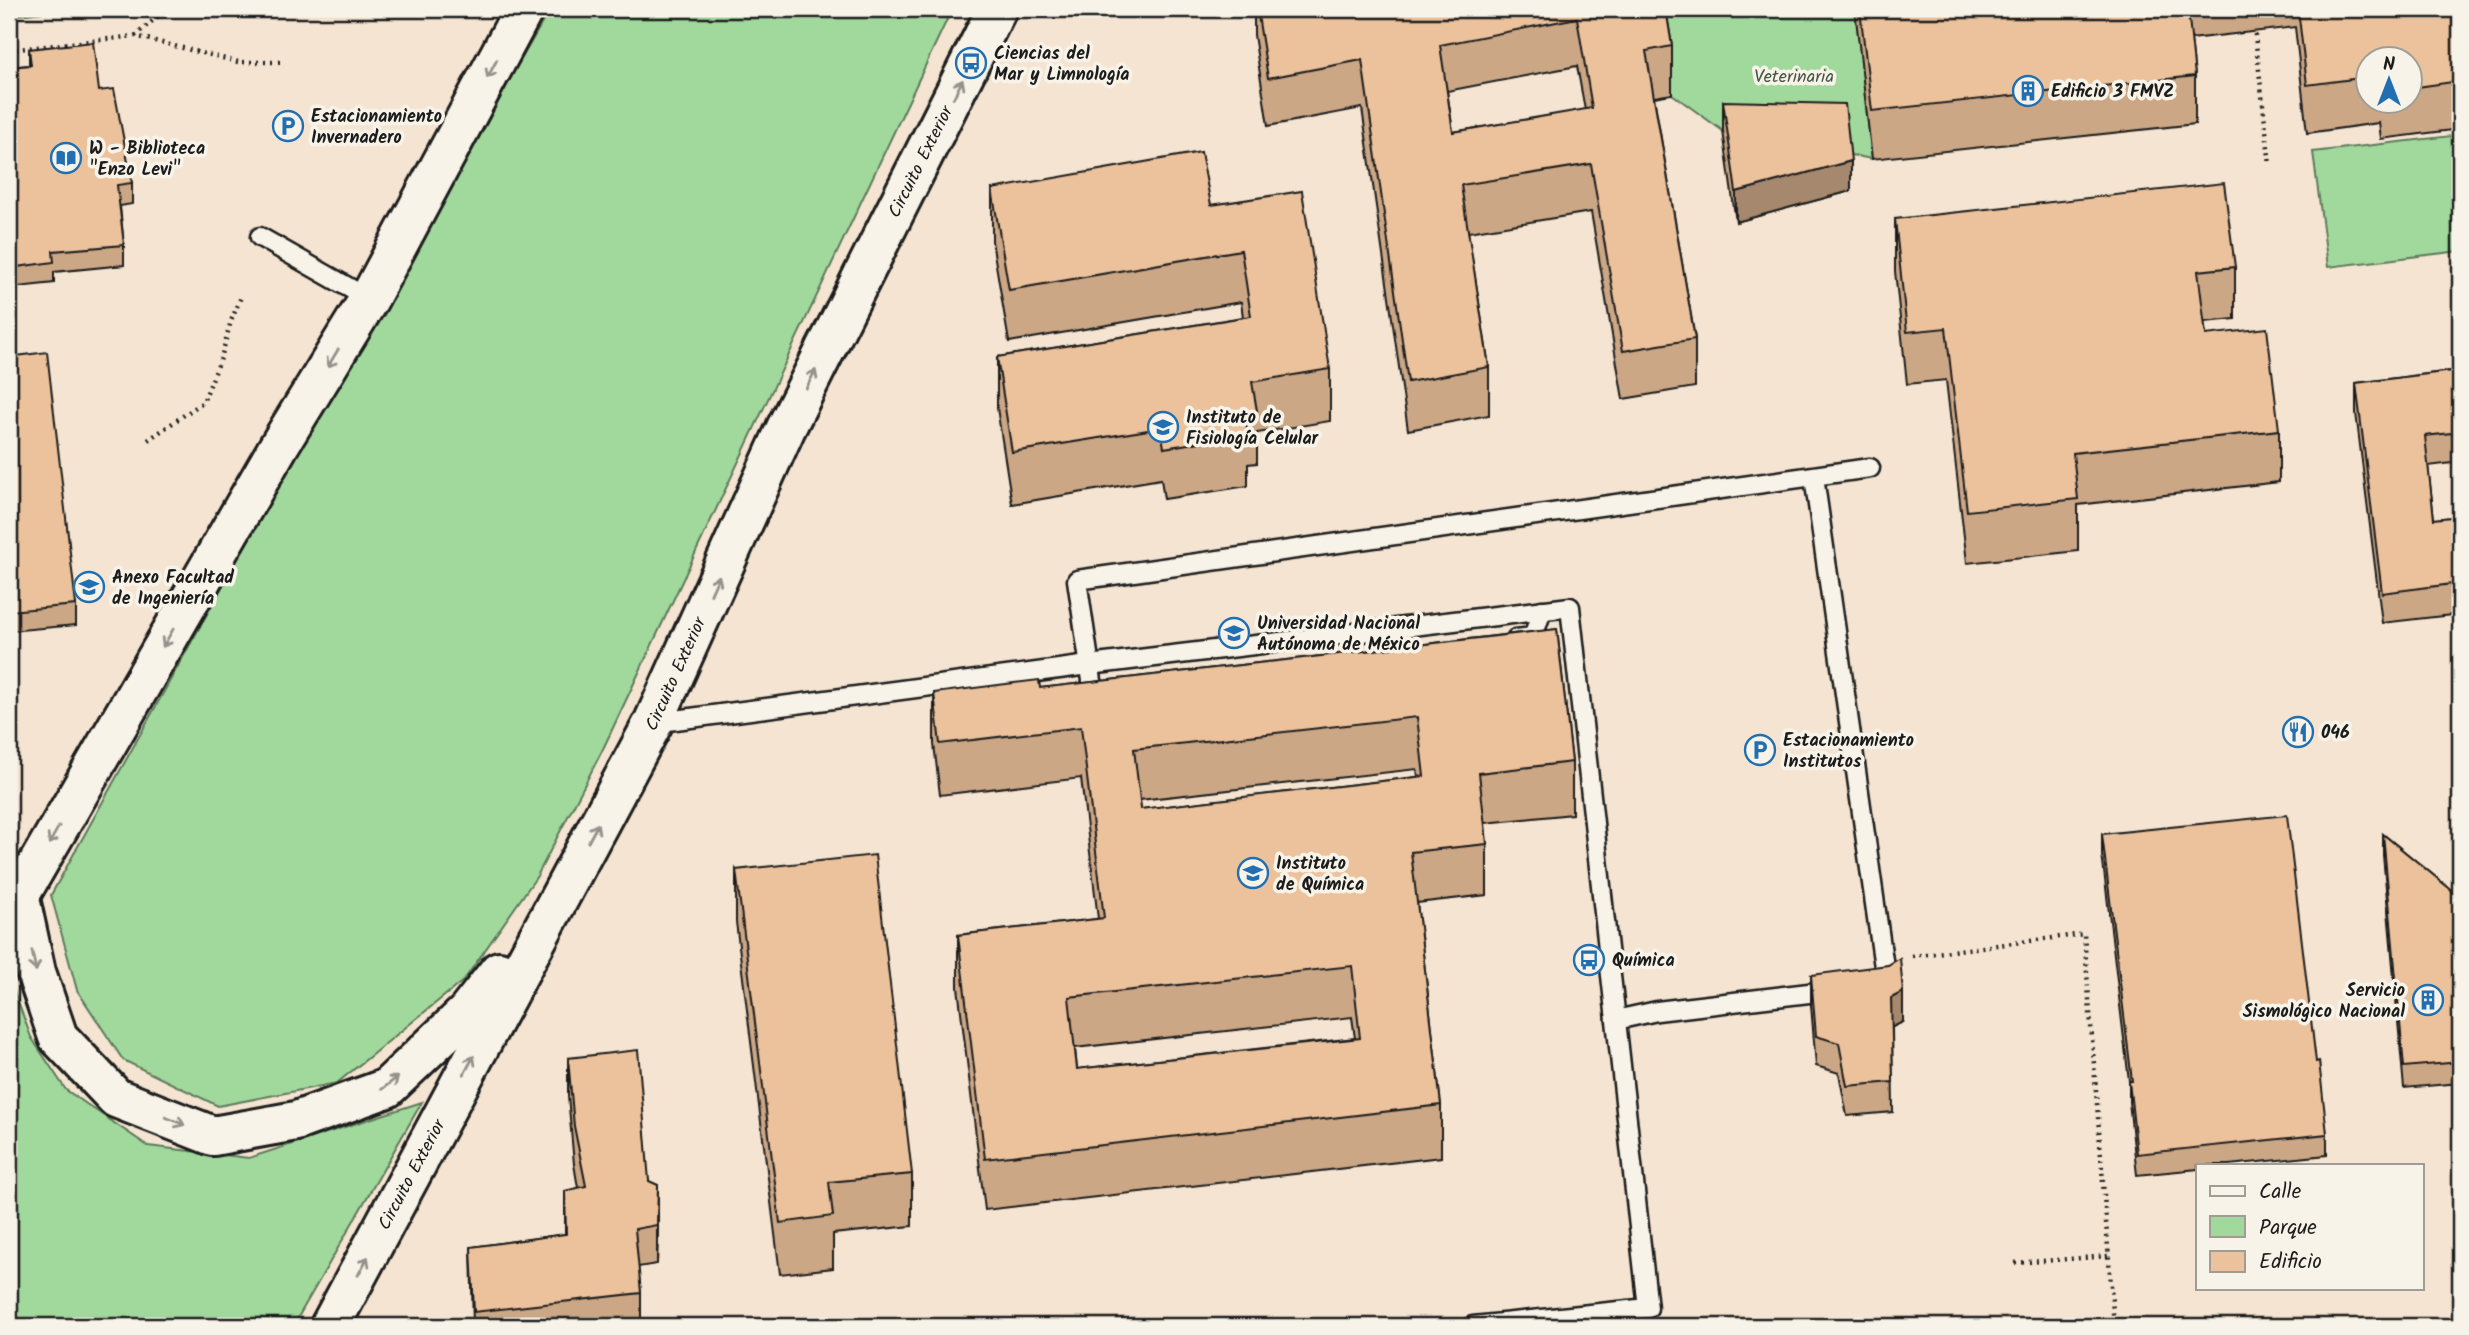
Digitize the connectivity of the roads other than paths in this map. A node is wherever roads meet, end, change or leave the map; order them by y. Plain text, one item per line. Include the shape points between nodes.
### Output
1 (524, 9) edge
2 (997, 9) edge
3 (260, 237) dead end
4 (369, 299) junction
5 (1870, 468) dead end
6 (1814, 477) junction
7 (1542, 610) junction
8 (1492, 642) edge
9 (1089, 665) junction
10 (1121, 691) edge
11 (653, 723) junction
12 (560, 893) junction
13 (14, 904) edge
14 (1616, 1020) junction
15 (330, 1326) edge
16 (1473, 1326) edge

1 -> 4 street
11 -> 2 street, Circuito Exterior via 786,428
3 - 4 lane
4 -> 13 street
5 - 6 lane
6 - 9 lane via 1077,580
6 - 14 lane via 1887,984 1657,1011
7 - 8 lane via 1533,637
7 - 9 lane
7 - 14 lane via 1570,607
9 - 10 lane via 1094,694
9 - 11 lane
12 -> 11 street, Circuito Exterior
13 -> 12 street via 58,1037 116,1098 213,1136 296,1121 387,1088 467,1012
15 -> 12 street, Circuito Exterior
14 - 16 lane via 1648,1308

